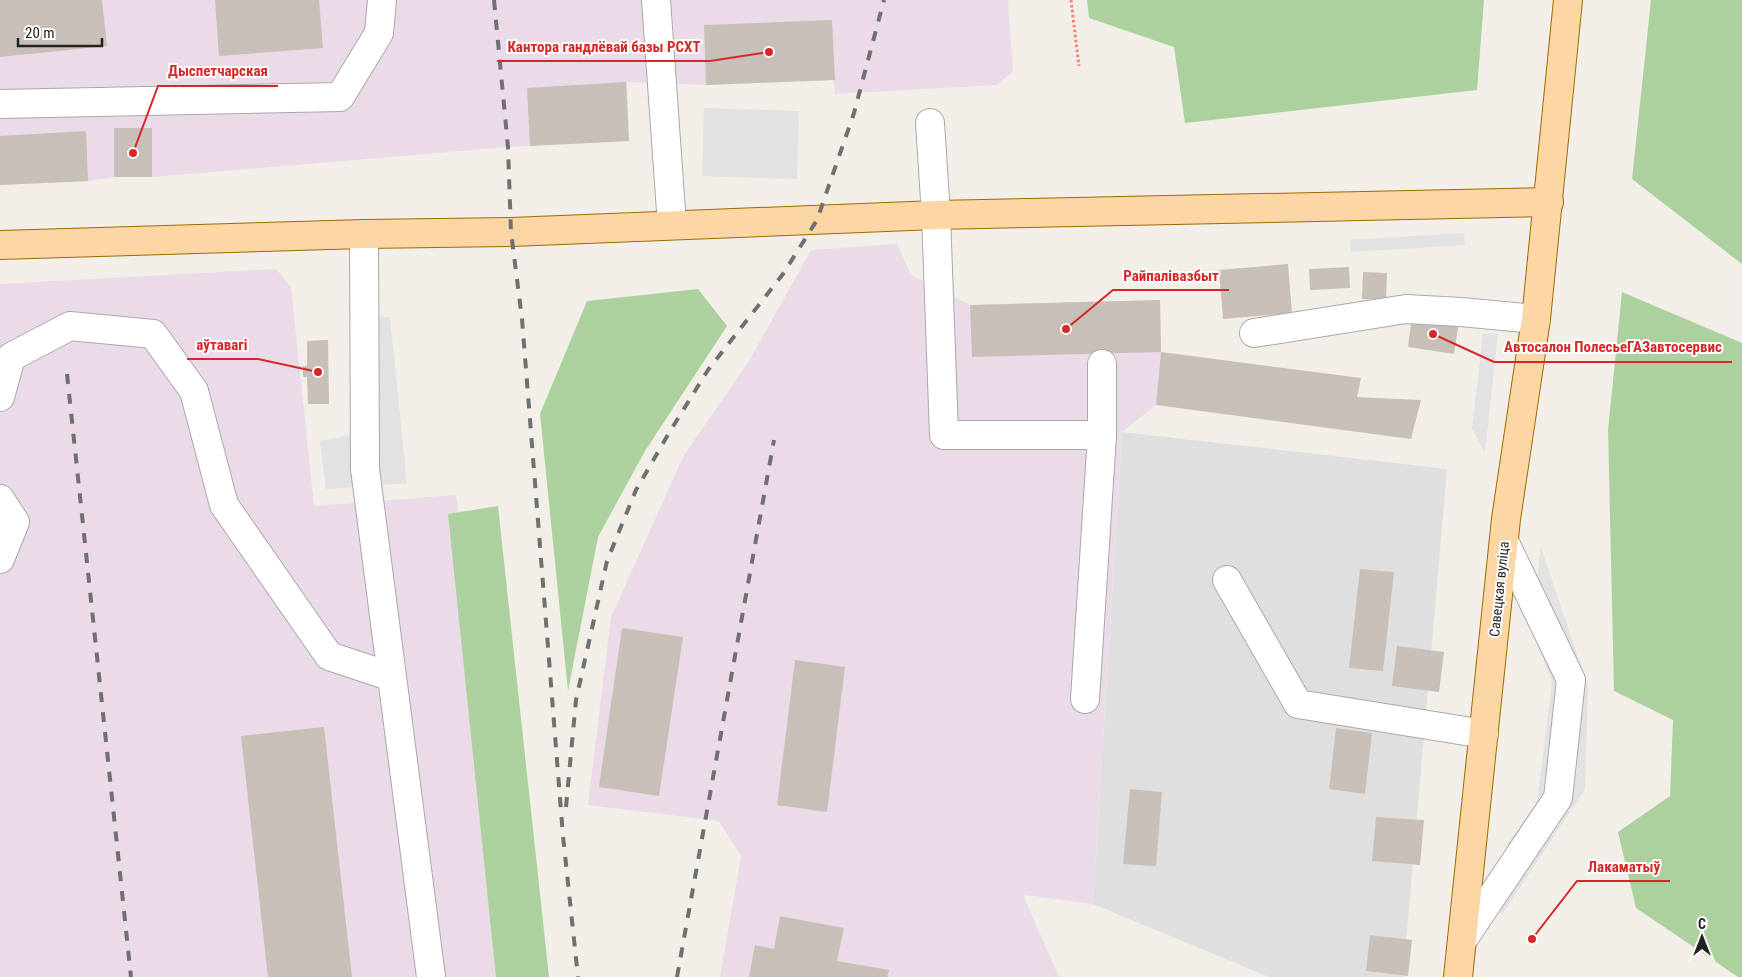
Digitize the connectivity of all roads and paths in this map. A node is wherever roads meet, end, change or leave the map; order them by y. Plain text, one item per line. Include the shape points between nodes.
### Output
1 (382, 0) edge
2 (656, 0) edge
3 (1071, 0) edge
4 (1568, 0) edge
5 (1079, 66) dead end
6 (0, 104) edge
7 (930, 123) dead end
8 (1549, 202) junction
9 (936, 215) junction
10 (672, 225) junction
11 (364, 234) junction
12 (0, 246) edge
13 (1536, 319) junction
14 (1254, 333) dead end
15 (1102, 364) dead end
16 (0, 396) edge
17 (1102, 435) junction
18 (0, 499) edge
19 (1504, 541) junction
20 (0, 559) edge
21 (1227, 580) dead end
22 (392, 677) junction
23 (1085, 699) dead end
24 (1484, 734) junction
25 (1462, 941) junction
26 (430, 977) edge
27 (1458, 977) edge

1 - 6 lane via 379,33 340,97
2 - 10 lane
3 - 5 path
4 - 8 main road, Савецкая вуліца
7 - 9 lane
8 - 9 main road
8 - 13 main road, Савецкая вуліца
9 - 10 main road
9 - 17 lane via 944,435
10 - 11 main road
11 - 12 main road
11 - 22 lane via 365,469
13 - 14 lane via 1406,309
13 - 19 main road, Савецкая вуліца
15 - 17 lane
16 - 22 lane via 11,357 70,326 153,334 194,391 224,505 328,656
17 - 23 lane
18 - 20 lane via 15,522
19 - 24 main road, Савецкая вуліца
19 - 25 lane via 1572,680 1558,798
21 - 24 lane via 1298,704
22 - 26 lane
24 - 25 main road, Савецкая вуліца
25 - 27 main road, Савецкая вуліца

